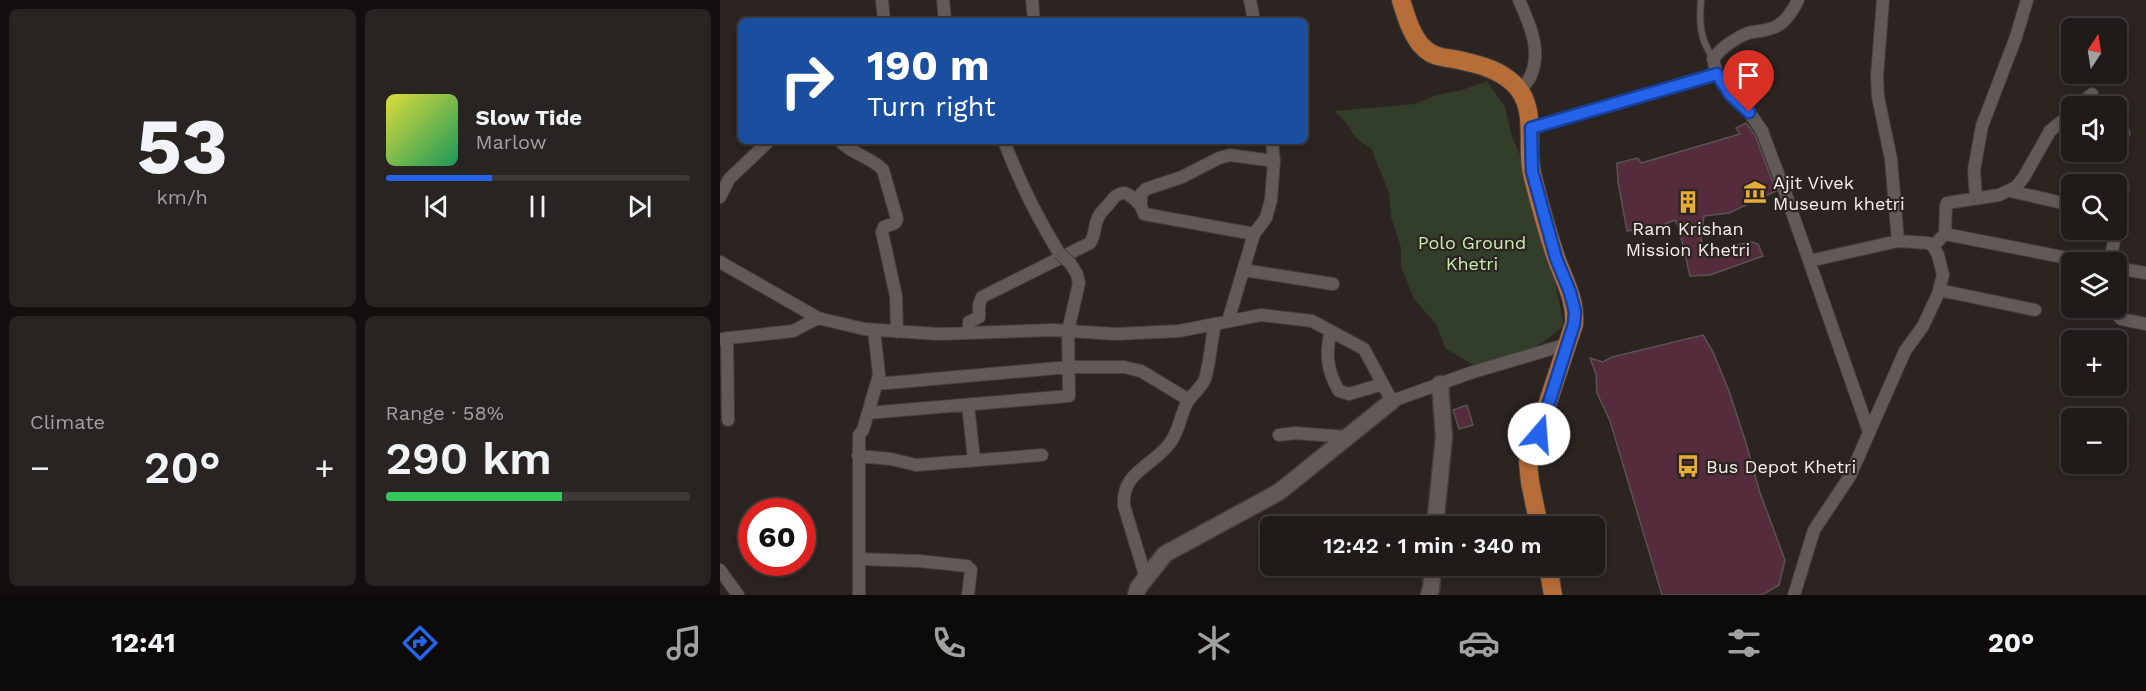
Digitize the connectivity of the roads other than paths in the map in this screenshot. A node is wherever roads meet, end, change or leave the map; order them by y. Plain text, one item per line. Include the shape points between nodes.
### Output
1 (882, 0) edge
2 (943, 0) edge
3 (1032, 0) edge
4 (1250, 0) edge
5 (1401, 0) edge
6 (1519, 0) edge
7 (1701, 0) edge
8 (1798, 0) edge
9 (1883, 0) edge
10 (2027, 0) edge
11 (884, 18) edge
12 (945, 18) edge
13 (1034, 18) edge
14 (1253, 18) edge
15 (1713, 59) junction
16 (1717, 74) junction
17 (1520, 91) junction
18 (2092, 94) dead end
19 (2090, 96) edge
20 (2061, 123) edge
21 (1531, 128) junction
22 (766, 144) edge
23 (843, 144) edge
24 (1005, 144) edge
25 (1272, 144) edge
26 (1274, 162) junction
27 (2010, 191) junction
28 (720, 197) edge
29 (1976, 198) junction
30 (2061, 203) edge
31 (1141, 206) junction
32 (1254, 234) junction
33 (1945, 234) junction
34 (1898, 242) junction
35 (1933, 246) junction
36 (2061, 257) edge
37 (720, 261) edge
38 (1809, 261) junction
39 (1243, 270) junction
40 (2127, 270) edge
41 (2146, 273) edge
42 (1333, 284) dead end
43 (1939, 290) junction
44 (2036, 310) dead end
45 (818, 318) junction
46 (2120, 318) edge
47 (1228, 321) junction
48 (1215, 324) junction
49 (2146, 324) edge
50 (874, 330) junction
51 (1068, 331) junction
52 (1331, 331) junction
53 (897, 332) junction
54 (969, 333) junction
55 (724, 338) edge
56 (1568, 344) junction
57 (1069, 368) junction
58 (877, 384) junction
59 (1383, 384) junction
60 (1440, 384) junction
61 (1189, 400) junction
62 (1392, 401) junction
63 (968, 405) junction
64 (868, 413) junction
65 (728, 420) dead end
66 (1869, 432) junction
67 (1279, 435) dead end
68 (1347, 437) junction
69 (1042, 455) dead end
70 (858, 456) junction
71 (974, 460) junction
72 (1436, 516) edge
73 (1537, 516) edge
74 (859, 559) junction
75 (720, 570) edge
76 (1432, 576) edge
77 (1549, 576) edge
78 (1146, 578) junction
79 (738, 595) edge
80 (859, 595) edge
81 (968, 595) edge
82 (1136, 595) edge
83 (1429, 595) edge
84 (1552, 595) edge
85 (1794, 595) edge

1 - 11 street
2 - 12 street
3 - 13 street
4 - 14 street
5 - 17 main road via 1423,48 1436,57 1495,70
6 - 17 street via 1536,56 1531,75
7 - 15 lane via 1701,34
8 - 15 street via 1780,24 1746,34
9 - 34 street via 1878,97 1891,159
10 - 29 street via 1983,126 1974,170
15 - 16 street
16 - 21 street
16 - 38 street via 1762,131
17 - 21 main road
18 - 19 street
20 - 27 street via 2050,131 2020,183
21 - 56 main road via 1532,171 1575,312
22 - 28 street via 732,176
23 - 53 street via 883,170 897,219 882,229 896,296
24 - 51 street, bridge via 1036,215 1077,274 1079,283
25 - 26 street
26 - 31 street via 1230,154 1146,189 1141,194
26 - 32 street via 1271,200 1266,218
27 - 29 street
27 - 30 street
29 - 33 street via 1946,205
31 - 32 street via 1144,214
31 - 54 street via 1125,193 1113,197 1099,214 1090,243 982,297 980,317 969,322
32 - 39 street
33 - 35 street
33 - 36 street
34 - 35 street
34 - 38 street
35 - 43 street via 1943,270
37 - 45 street
38 - 66 street
39 - 42 street
39 - 47 street
40 - 41 street
43 - 44 street
43 - 66 street via 1923,326 1905,351
45 - 50 street
45 - 55 street via 793,331
46 - 49 street
47 - 48 street
47 - 52 street via 1261,315 1312,321
48 - 51 street via 1179,331 1116,334
48 - 61 street via 1204,379
50 - 53 street
50 - 58 street
51 - 54 street
51 - 57 street
52 - 59 street via 1364,349
52 - 59 street via 1326,357 1339,392 1349,394
53 - 54 street
55 - 65 street
56 - 60 street
56 - 73 main road via 1528,462
57 - 58 street
57 - 61 street via 1135,369
57 - 63 street via 1068,396
58 - 64 street
59 - 62 street
60 - 62 street
60 - 72 street via 1444,437
61 - 78 street via 1171,442 1134,474 1123,494
62 - 68 street
63 - 64 street
63 - 71 street
64 - 70 street via 859,435
66 - 85 street via 1850,476 1814,530
67 - 68 street
68 - 78 street via 1279,492 1165,554
69 - 71 street
70 - 71 street via 916,465
70 - 74 street
74 - 80 street
74 - 81 street via 967,566
75 - 79 street
76 - 83 street
77 - 84 main road
78 - 82 street

